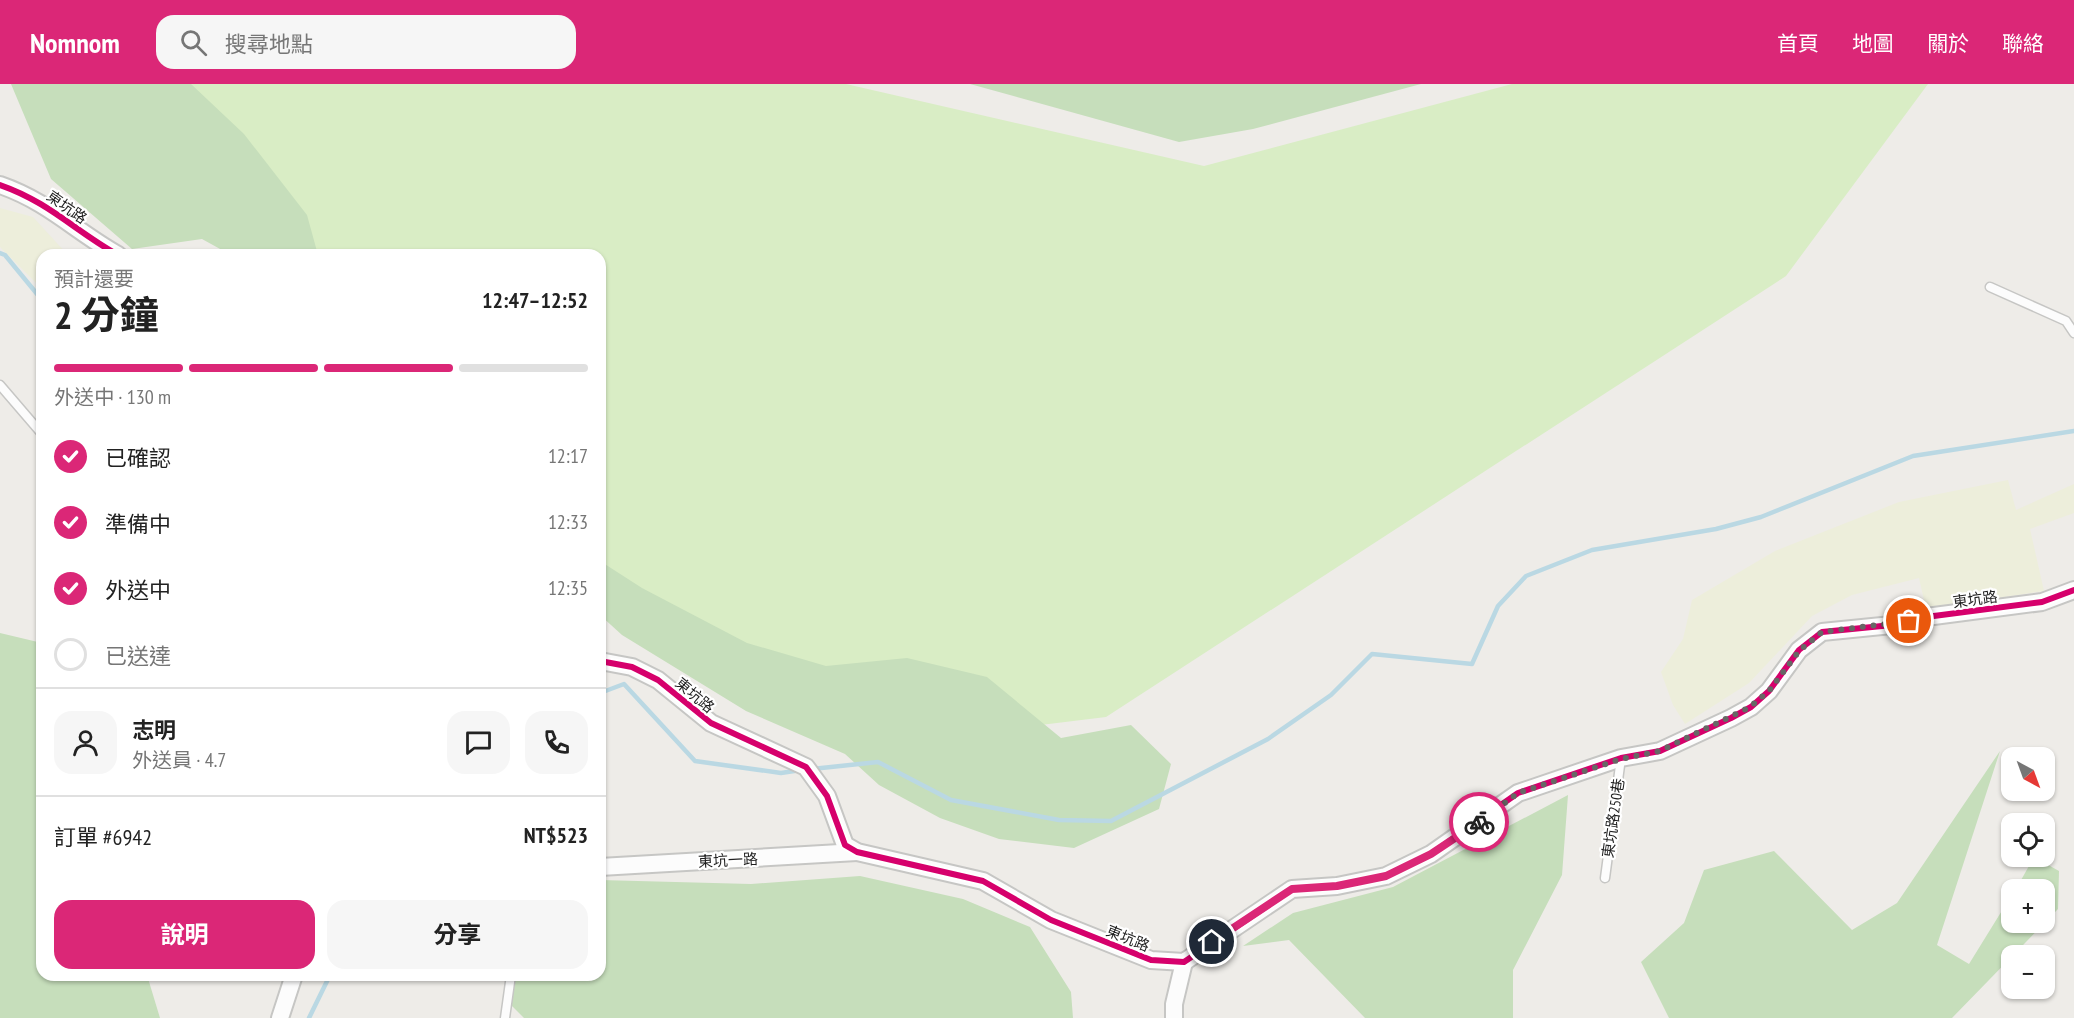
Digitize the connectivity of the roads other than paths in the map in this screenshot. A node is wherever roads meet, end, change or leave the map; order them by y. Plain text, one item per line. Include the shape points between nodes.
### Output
1 (0, 185) edge
2 (109, 249) edge
3 (1990, 287) dead end
4 (2074, 333) edge
5 (0, 386) edge
6 (36, 427) edge
7 (2074, 590) edge
8 (606, 662) edge
9 (1621, 759) junction
10 (857, 852) junction
11 (606, 867) edge
12 (1605, 878) dead end
13 (1184, 962) junction
14 (292, 981) edge
15 (510, 981) edge
16 (280, 1018) edge
17 (505, 1018) edge
18 (1174, 1018) edge

1 - 2 street, 東坑路 via 29,195
3 - 4 lane via 2066,321
5 - 6 lane
7 - 9 street, 東坑路 via 2042,602 1822,632 1799,651 1769,691 1750,707 1660,751
8 - 10 street, 東坑路 via 632,667 658,680 711,723 806,767 827,796 845,845
9 - 12 lane, 東坑路250巷
9 - 13 street, 東坑路 via 1518,793 1431,854 1386,876 1337,886 1292,889
10 - 11 street, 東坑一路
10 - 13 street, 東坑路 via 983,881 1051,920 1151,960
13 - 18 street
14 - 16 street
15 - 17 lane

